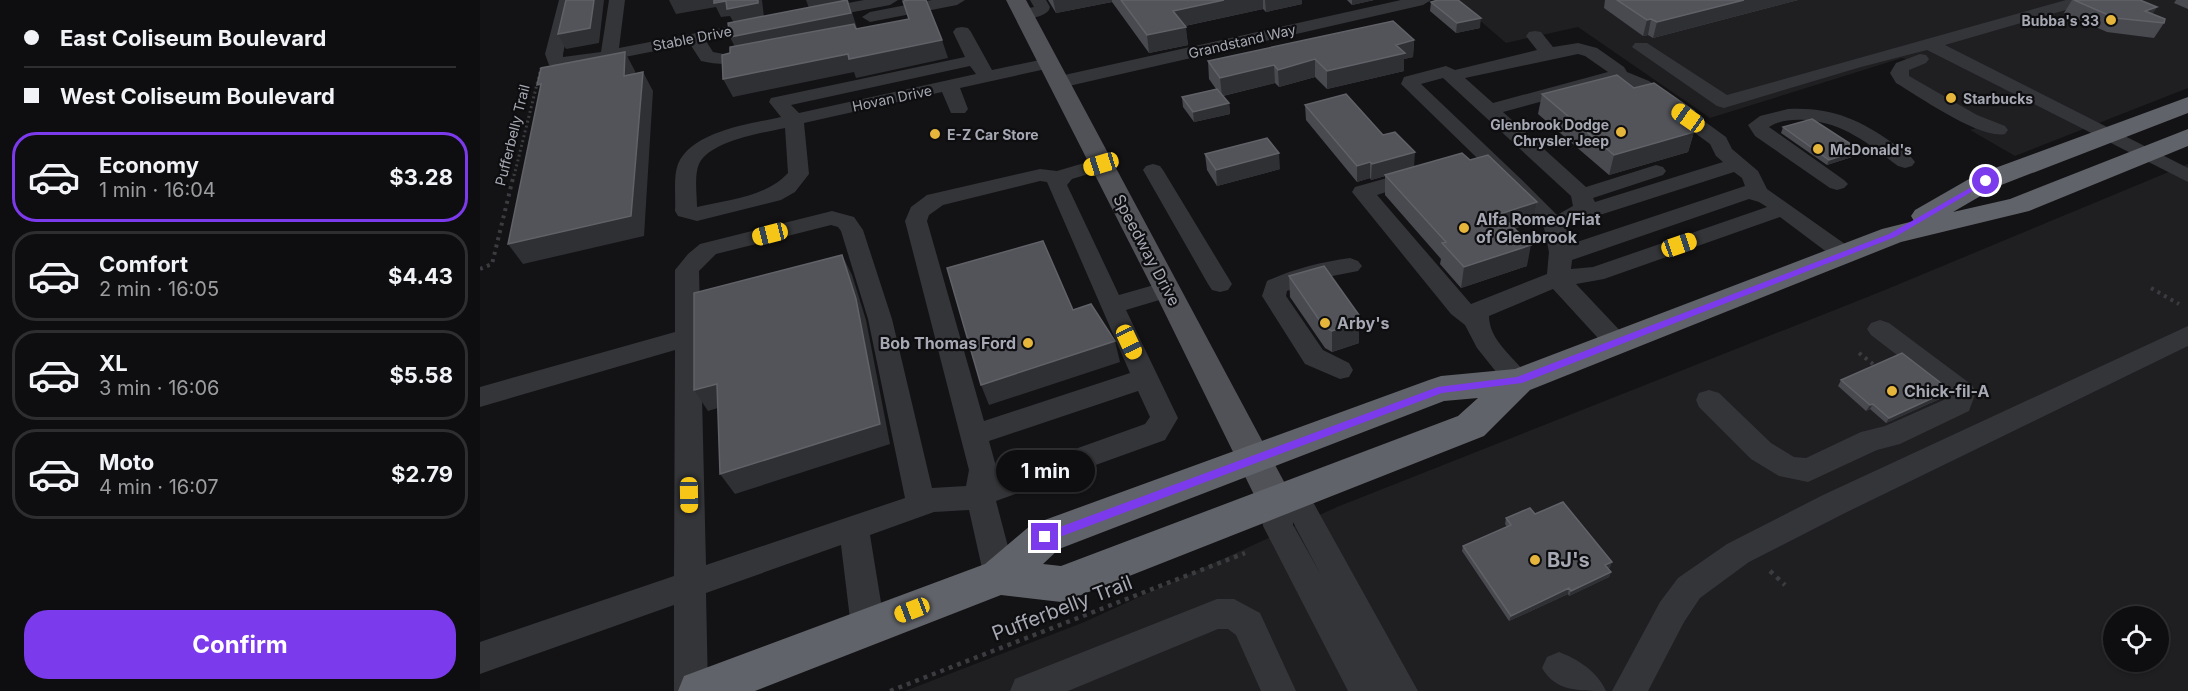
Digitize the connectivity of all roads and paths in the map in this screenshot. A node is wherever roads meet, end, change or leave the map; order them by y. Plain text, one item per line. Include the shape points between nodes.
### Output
1 (567, 0) edge
2 (617, 0) edge
3 (890, 0) edge
4 (957, 0) edge
5 (1424, 0) edge
6 (2084, 0) edge
7 (1026, 5) edge
8 (802, 17) edge
9 (864, 19) junction
10 (781, 21) edge
11 (962, 32) dead end
12 (1535, 36) dead end
13 (695, 38) junction
14 (1641, 47) dead end
15 (1932, 48) junction
16 (773, 51) edge
17 (1545, 54) junction
18 (604, 56) junction
19 (543, 57) dead end
20 (975, 60) junction
21 (1444, 69) junction
22 (1055, 73) junction
23 (1619, 75) junction
24 (986, 77) junction
25 (949, 85) junction
26 (2188, 104) edge
27 (958, 109) dead end
28 (1489, 110) junction
29 (794, 119) junction
30 (1998, 130) dead end
31 (2114, 133) junction
32 (2188, 137) edge
33 (2152, 152) junction
34 (1485, 156) junction
35 (1729, 157) junction
36 (1905, 162) dead end
37 (1463, 163) edge
38 (2188, 163) edge
39 (1101, 164) junction
40 (1441, 169) edge
41 (1153, 170) dead end
42 (2188, 176) edge
43 (1060, 178) junction
44 (1837, 184) dead end
45 (1758, 193) junction
46 (1581, 195) junction
47 (1783, 209) junction
48 (1575, 216) junction
49 (1554, 226) junction
50 (1892, 236) junction
51 (1844, 254) junction
52 (1350, 266) dead end
53 (1559, 268) junction
54 (480, 269) edge
55 (1220, 284) dead end
56 (2151, 288) dead end
57 (1168, 289) junction
58 (2178, 304) dead end
59 (1112, 306) junction
60 (1476, 321) junction
61 (1880, 328) dead end
62 (2188, 335) edge
63 (688, 337) junction
64 (1617, 343) junction
65 (1860, 353) dead end
66 (1873, 364) edge
67 (1340, 370) dead end
68 (1146, 378) junction
69 (1518, 381) junction
70 (480, 397) edge
71 (1709, 400) dead end
72 (973, 435) junction
73 (1256, 459) junction
74 (980, 495) junction
75 (931, 501) junction
76 (1276, 502) junction
77 (854, 528) junction
78 (1245, 553) dead end
79 (1770, 571) dead end
80 (1000, 578) junction
81 (1785, 585) dead end
82 (690, 586) junction
83 (868, 627) junction
84 (480, 658) edge
85 (1559, 668) dead end
86 (692, 691) edge
87 (700, 691) edge
88 (890, 691) edge
89 (1027, 691) edge
90 (1279, 691) edge
91 (1366, 691) edge
92 (1401, 691) edge
93 (1588, 691) edge
94 (1629, 691) edge

1 - 18 street, Stable Drive via 555,61 570,63
2 - 18 street
3 - 9 street
4 - 9 street
5 - 22 street, Grandstand Way
6 - 15 street
7 - 22 main road, Speedway Drive
8 - 9 street
10 - 13 street, Stable Drive
11 - 20 street
12 - 17 street via 1547,51
13 - 16 street via 707,57 729,60
13 - 18 street, Stable Drive
14 - 15 street via 1724,102 1859,62
15 - 30 street via 1902,67 1902,79 1970,119
15 - 31 street
17 - 21 street
17 - 23 street via 1580,47 1596,54
19 - 54 path, Pufferbelly Trail via 492,264
20 - 24 street
20 - 29 street via 778,102
21 - 28 street
21 - 34 street via 1418,77 1410,84
22 - 24 street, Hovan Drive
22 - 39 main road, Speedway Drive
23 - 28 street
23 - 35 street via 1642,85 1719,141
24 - 25 street, Hovan Drive
25 - 27 street
25 - 29 street, Hovan Drive
26 - 31 highway
28 - 46 street
29 - 29 street, Hovan Drive via 799,174 787,187 773,195 697,214 687,211 688,165 700,149 734,132
31 - 33 street
31 - 50 highway via 1986,181
32 - 33 highway
33 - 38 street
33 - 42 street
33 - 50 highway via 2019,205
34 - 37 street
34 - 49 street
35 - 45 street via 1751,175
35 - 46 street
35 - 48 street
36 - 44 street via 1844,122 1781,114 1758,125 1762,132
39 - 43 street
39 - 57 main road, Speedway Drive
40 - 60 street via 1363,192 1460,308
41 - 55 street
43 - 59 street via 1056,184
43 - 72 street via 1040,174 935,200 919,212 916,221
45 - 47 street
45 - 53 street via 1747,192
46 - 48 street via 1585,203
47 - 51 street
47 - 53 street via 1596,274
48 - 49 street
49 - 53 street
50 - 51 highway
51 - 64 highway
52 - 67 street via 1324,269 1287,281 1275,287 1274,296 1314,357
53 - 60 street via 1484,307
53 - 64 street
56 - 58 path
57 - 59 street
57 - 73 main road, Speedway Drive
59 - 68 street
60 - 69 street via 1486,342
61 - 71 street via 1963,392 1959,404 1808,470 1789,468 1761,451
62 - 94 street via 1738,553 1689,588
63 - 70 street
63 - 75 street via 687,270 708,249 832,218 846,222 852,230 880,319 919,497
63 - 82 street
64 - 69 highway
65 - 66 path
68 - 72 street
68 - 74 street via 1164,418 1155,432
69 - 73 highway via 1441,389
69 - 76 highway via 1471,426
72 - 74 street via 983,470
73 - 76 main road, Speedway Drive
73 - 80 highway via 1045,537
74 - 75 street via 952,502
74 - 80 street
75 - 77 street
76 - 80 highway via 1061,584
76 - 91 street via 1278,526
76 - 92 street via 1302,511
77 - 82 street
77 - 83 street
78 - 88 path, Pufferbelly Trail
79 - 81 path
80 - 83 highway
82 - 84 street
82 - 86 street
83 - 87 highway
85 - 93 street
89 - 90 street via 1217,614 1234,614 1248,624

